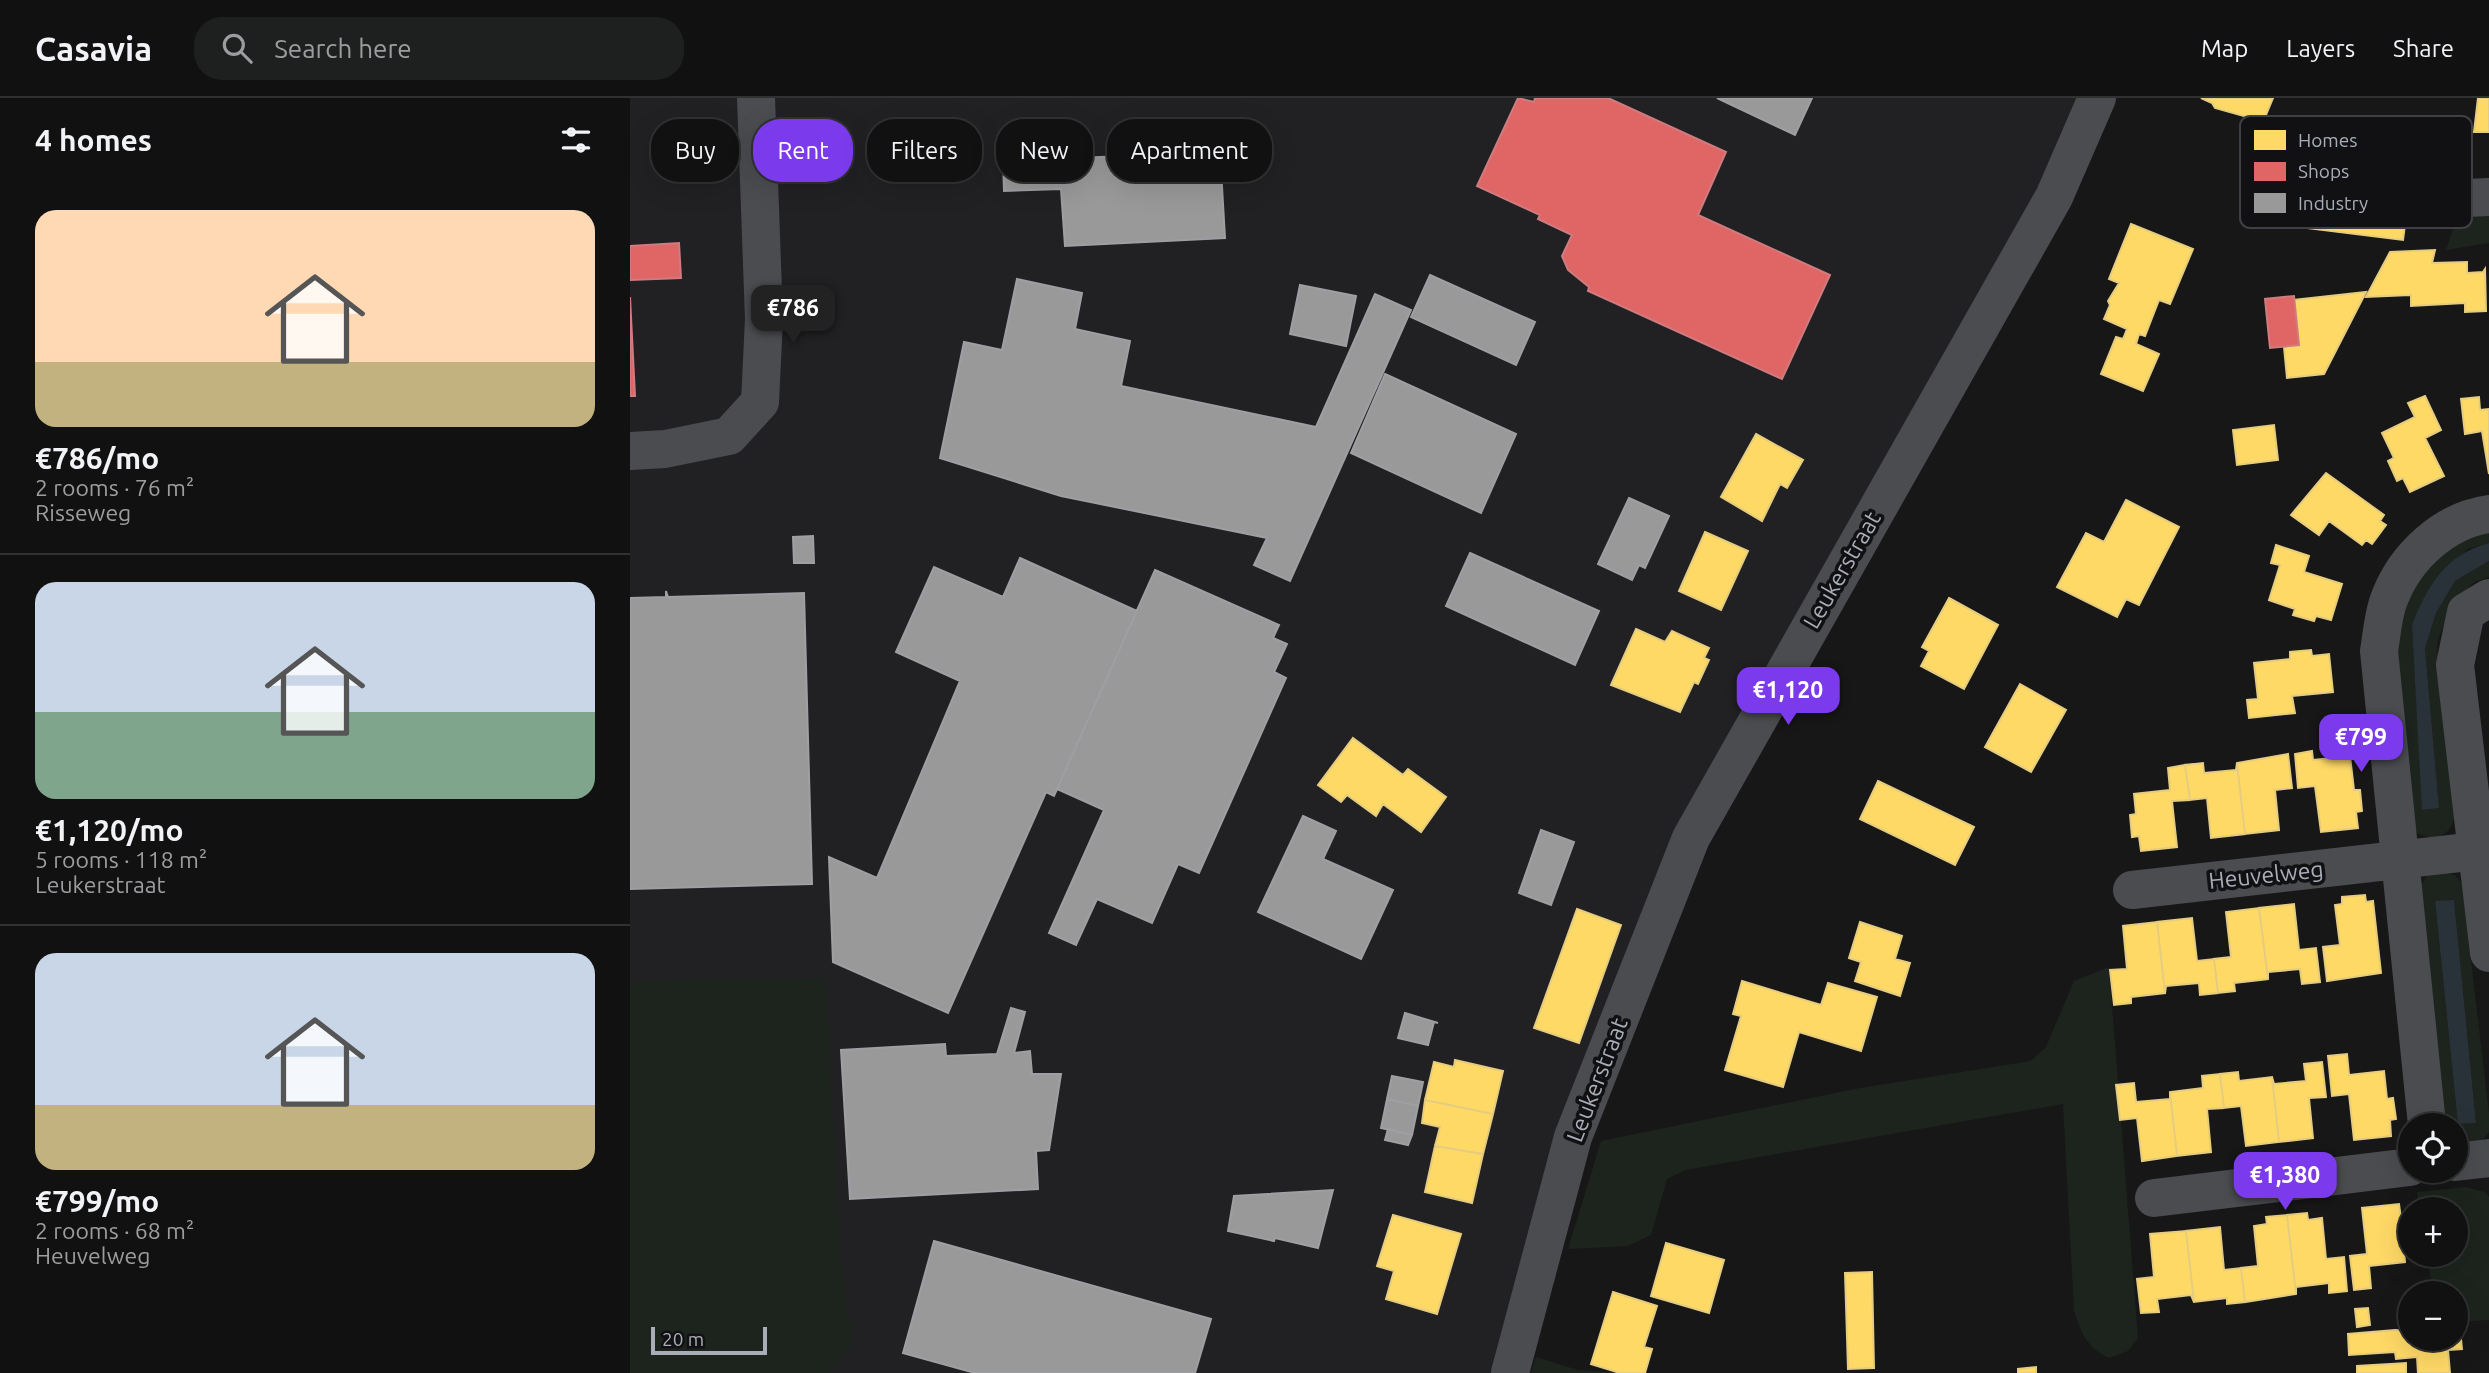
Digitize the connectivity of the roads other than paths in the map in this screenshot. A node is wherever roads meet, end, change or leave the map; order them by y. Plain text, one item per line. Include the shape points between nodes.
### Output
1 (756, 98) edge
2 (2097, 98) edge
3 (630, 451) edge
4 (2489, 514) edge
5 (2489, 598) edge
6 (2477, 851) junction
7 (2399, 861) junction
8 (2132, 890) dead end
9 (2489, 953) edge
10 (2426, 1113) edge
11 (2489, 1158) edge
12 (2468, 1160) edge
13 (2398, 1168) edge
14 (2154, 1198) dead end
15 (1510, 1373) edge

1 - 3 street via 764,319 760,402 729,436
2 - 15 street, Leukerstraat via 2054,197 1691,838 1573,1138
4 - 7 street via 2440,531 2412,561 2389,597 2378,650
5 - 6 street via 2466,612 2455,664
6 - 7 street, Heuvelweg
6 - 9 street
7 - 8 street, Heuvelweg
7 - 10 street
11 - 12 street
13 - 14 street

